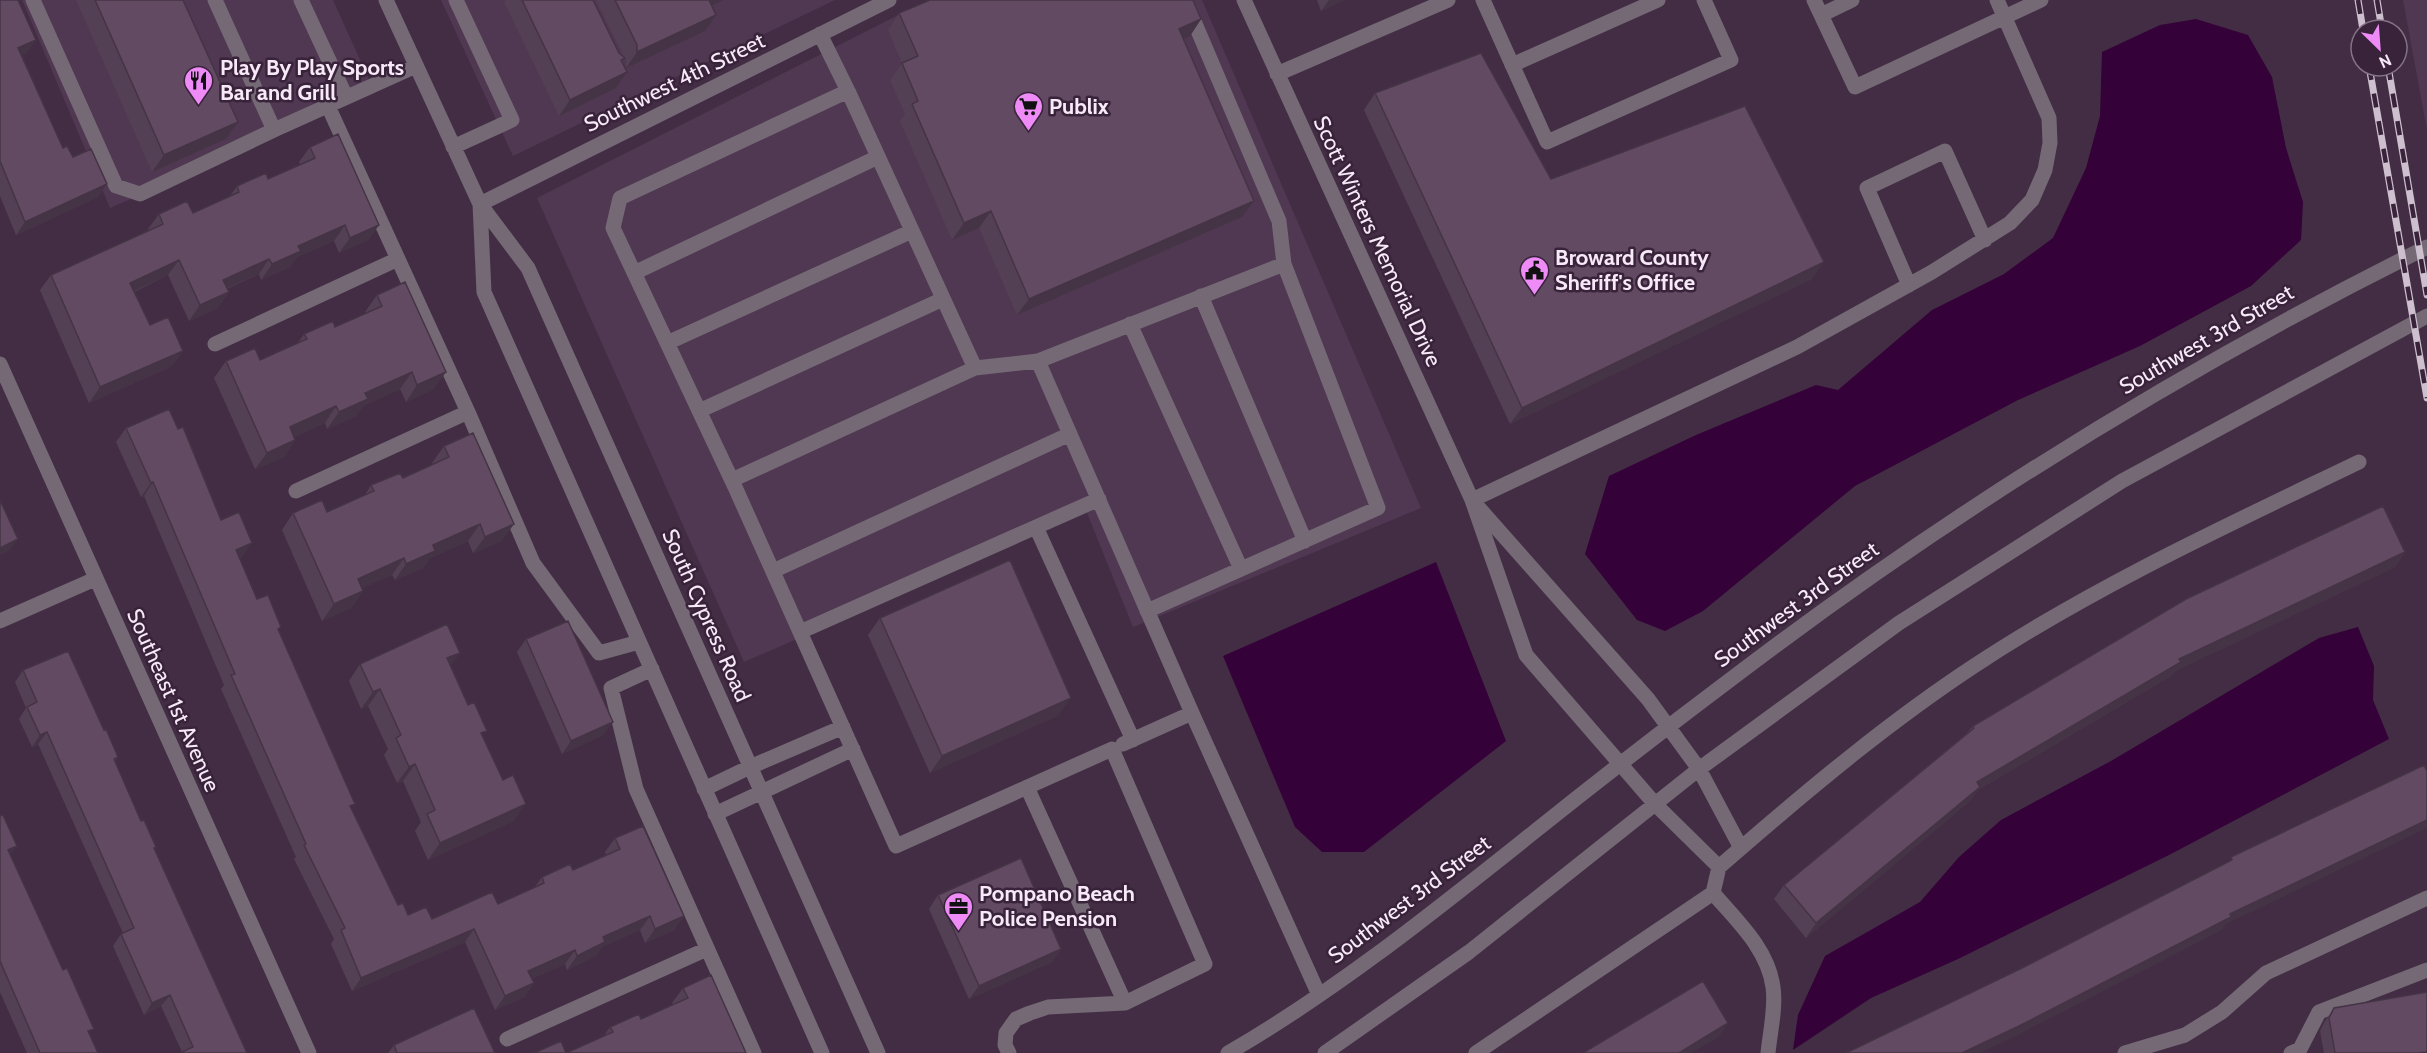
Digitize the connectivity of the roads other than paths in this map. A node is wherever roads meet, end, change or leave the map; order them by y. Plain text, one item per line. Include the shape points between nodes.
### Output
1 (33, 0) edge
2 (215, 0) edge
3 (301, 0) edge
4 (386, 0) edge
5 (456, 0) edge
6 (889, 0) edge
7 (1185, 0) edge
8 (1244, 0) edge
9 (1448, 0) edge
10 (1483, 0) edge
11 (1658, 0) edge
12 (1704, 0) edge
13 (1814, 0) edge
14 (1852, 0) edge
15 (1997, 0) edge
16 (2041, 0) edge
17 (1821, 15) junction
18 (2004, 17) junction
19 (820, 34) junction
20 (1512, 65) junction
21 (416, 66) junction
22 (1277, 74) junction
23 (848, 91) junction
24 (345, 97) junction
25 (328, 106) junction
26 (274, 130) junction
27 (453, 147) junction
28 (878, 157) junction
29 (480, 204) junction
30 (912, 231) junction
31 (1985, 240) junction
32 (2427, 247) edge
33 (398, 259) junction
34 (1284, 264) junction
35 (634, 273) junction
36 (1909, 285) junction
37 (1201, 296) junction
38 (943, 299) junction
39 (2427, 316) edge
40 (1130, 324) junction
41 (667, 343) junction
42 (215, 344) dead end
43 (1038, 361) junction
44 (0, 364) edge
45 (975, 368) junction
46 (699, 411) junction
47 (468, 412) junction
48 (1070, 434) junction
49 (2359, 462) dead end
50 (732, 480) junction
51 (296, 491) dead end
52 (1099, 499) junction
53 (1472, 500) junction
54 (1036, 527) junction
55 (1305, 541) junction
56 (1241, 569) junction
57 (773, 572) junction
58 (95, 579) junction
59 (1147, 611) junction
60 (0, 621) edge
61 (800, 632) junction
62 (639, 642) junction
63 (652, 669) junction
64 (1192, 713) junction
65 (1669, 726) junction
66 (843, 728) junction
67 (1132, 740) junction
68 (853, 749) junction
69 (1112, 749) junction
70 (1621, 763) junction
71 (750, 767) junction
72 (1699, 768) junction
73 (1027, 787) junction
74 (704, 789) junction
75 (761, 792) junction
76 (1655, 804) junction
77 (715, 814) junction
78 (1741, 848) junction
79 (1719, 867) junction
80 (1713, 893) junction
81 (2427, 898) edge
82 (707, 949) junction
83 (2427, 970) edge
84 (1319, 994) junction
85 (1125, 1003) junction
86 (507, 1039) dead end
87 (1007, 1049) edge
88 (2297, 1052) edge
89 (309, 1053) edge
90 (754, 1053) edge
91 (822, 1053) edge
92 (878, 1053) edge
93 (1228, 1053) edge
94 (1325, 1053) edge
95 (1476, 1053) edge
96 (1768, 1053) edge
97 (2125, 1053) edge

1 - 26 street via 116,186 140,194
2 - 26 street
3 - 24 street
4 - 21 street, South Cypress Road
5 - 27 street via 512,120
6 - 19 street, Southwest 4th Street
7 - 34 street via 1279,221
8 - 22 street, Scott Winters Memorial Drive
9 - 22 street
10 - 20 street
11 - 20 street
12 - 20 street via 1731,60 1547,142
13 - 17 street
14 - 17 street
15 - 18 street
16 - 18 street
17 - 18 street via 1855,87
18 - 31 street via 2049,118 2050,143 2045,170 2032,200 2010,223
19 - 23 street
19 - 29 street, Southwest 4th Street
21 - 24 street
21 - 27 street, South Cypress Road
22 - 53 street, Scott Winters Memorial Drive
23 - 28 street
23 - 35 street via 620,198 613,228
24 - 25 street
25 - 26 street
25 - 33 street
27 - 29 street, South Cypress Road
28 - 30 street
28 - 35 street
29 - 62 street, South Cypress Road via 484,292
29 - 71 street, South Cypress Road via 528,268
30 - 38 street
30 - 41 street
31 - 36 street
31 - 36 street via 1945,152 1867,188
32 - 65 street, Southwest 3rd Street via 2254,335 2093,431 1835,601
33 - 42 street
33 - 47 street
34 - 37 street
34 - 55 street via 1378,508
35 - 41 street
36 - 53 street via 1797,346
37 - 40 street
37 - 55 street
38 - 45 street
38 - 46 street
39 - 72 street via 2122,481 1889,630
40 - 43 street
40 - 56 street
41 - 46 street
43 - 45 street
43 - 48 street
44 - 58 street, Southeast 1st Avenue
45 - 50 street
46 - 50 street
47 - 51 street
47 - 62 street via 533,563 599,653
48 - 52 street
48 - 57 street
49 - 78 street via 2089,596 1975,665 1920,703
50 - 57 street
52 - 54 street
52 - 59 street
53 - 65 street, Scott Winters Memorial Drive
53 - 70 street, Scott Winters Memorial Drive via 1526,655
54 - 61 street
54 - 67 street
55 - 56 street
56 - 59 street
57 - 61 street
58 - 60 street
58 - 89 street, Southeast 1st Avenue
59 - 64 street
61 - 66 street
62 - 63 street, South Cypress Road
63 - 74 street, South Cypress Road
63 - 82 street via 610,688 636,789
64 - 67 street
64 - 84 street
65 - 70 street, Southwest 3rd Street
65 - 72 street, Scott Winters Memorial Drive
66 - 68 street
66 - 71 street
67 - 69 street
68 - 73 street via 896,846
68 - 75 street
69 - 73 street
69 - 85 street via 1205,964
70 - 76 street, Scott Winters Memorial Drive
70 - 84 street, Southwest 3rd Street via 1443,905
71 - 74 street
71 - 75 street, South Cypress Road
72 - 76 street
72 - 78 street, Scott Winters Memorial Drive
73 - 85 street
74 - 77 street, South Cypress Road
75 - 77 street
75 - 92 street, South Cypress Road
76 - 79 street, Scott Winters Memorial Drive
76 - 94 street via 1469,952
77 - 91 street, South Cypress Road
78 - 79 street
79 - 80 street
80 - 95 street
80 - 96 street via 1754,941 1769,971 1773,988
81 - 97 street via 2266,973 2222,1012 2185,1035
82 - 86 street
82 - 90 street
83 - 88 street via 2319,1012
84 - 93 street, Southwest 3rd Street
85 - 87 street via 1048,1007 1030,1013 1016,1019 1006,1033

